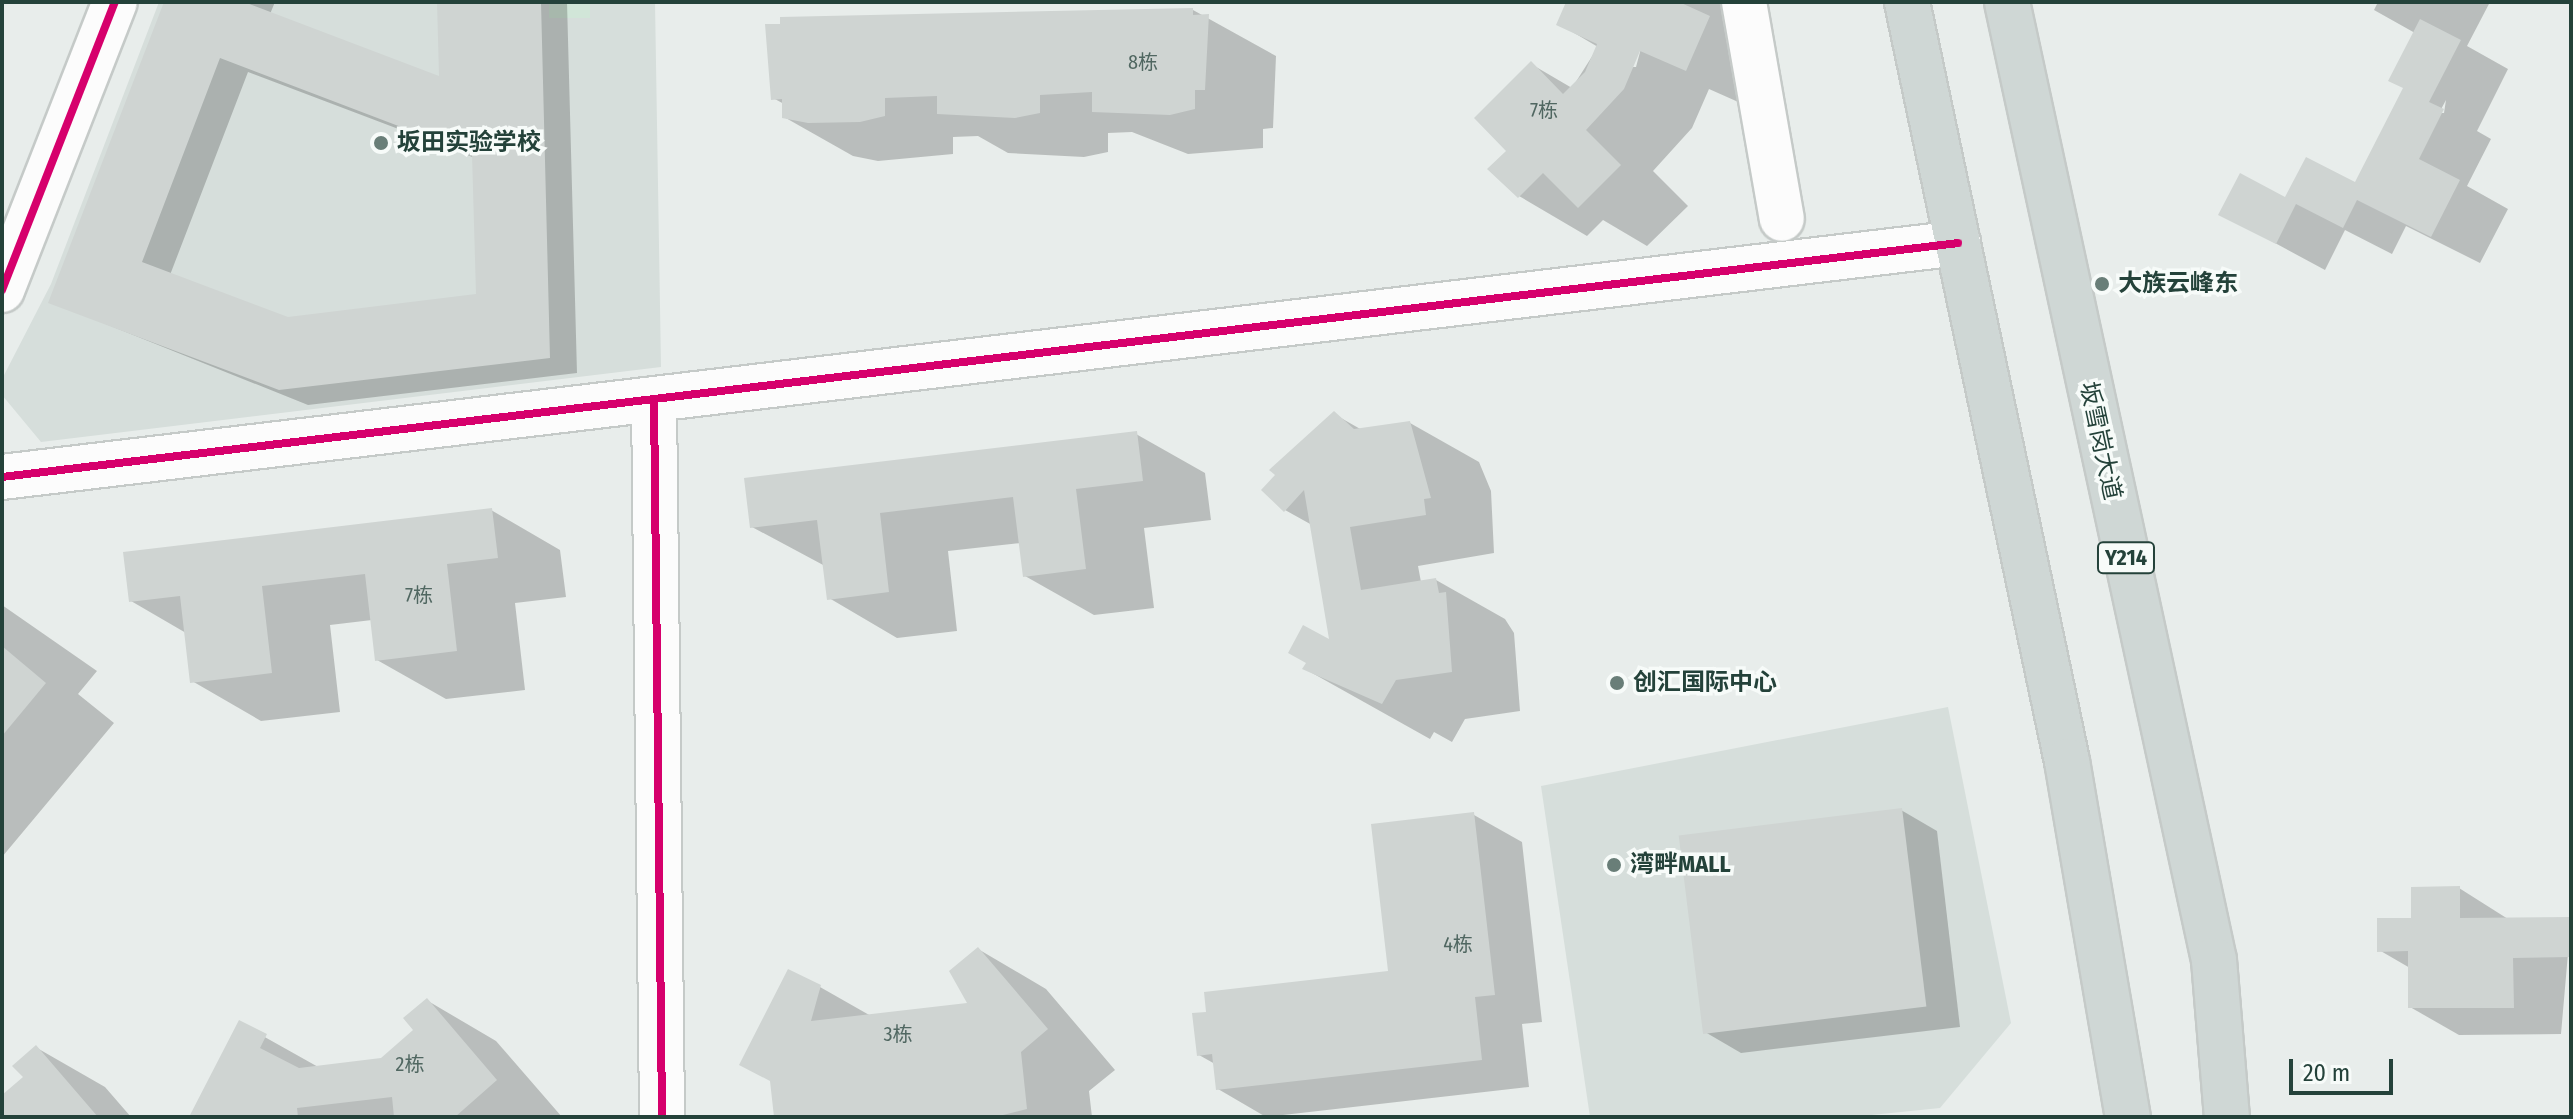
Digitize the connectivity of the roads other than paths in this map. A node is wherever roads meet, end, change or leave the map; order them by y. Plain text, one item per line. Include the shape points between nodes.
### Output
1 (115, 2) edge
2 (1744, 2) edge
3 (1907, 2) edge
4 (2007, 2) edge
5 (1782, 219) dead end
6 (1958, 243) junction
7 (2, 290) edge
8 (654, 399) junction
9 (2, 477) edge
10 (662, 1117) edge
11 (2128, 1117) edge
12 (2227, 1117) edge

1 - 7 street
2 - 5 street
3 - 6 main road
4 - 12 main road, 坂雪岗大道 / Y214 via 2214,960
6 - 8 street
6 - 11 main road via 2067,761
8 - 9 street
8 - 10 street

